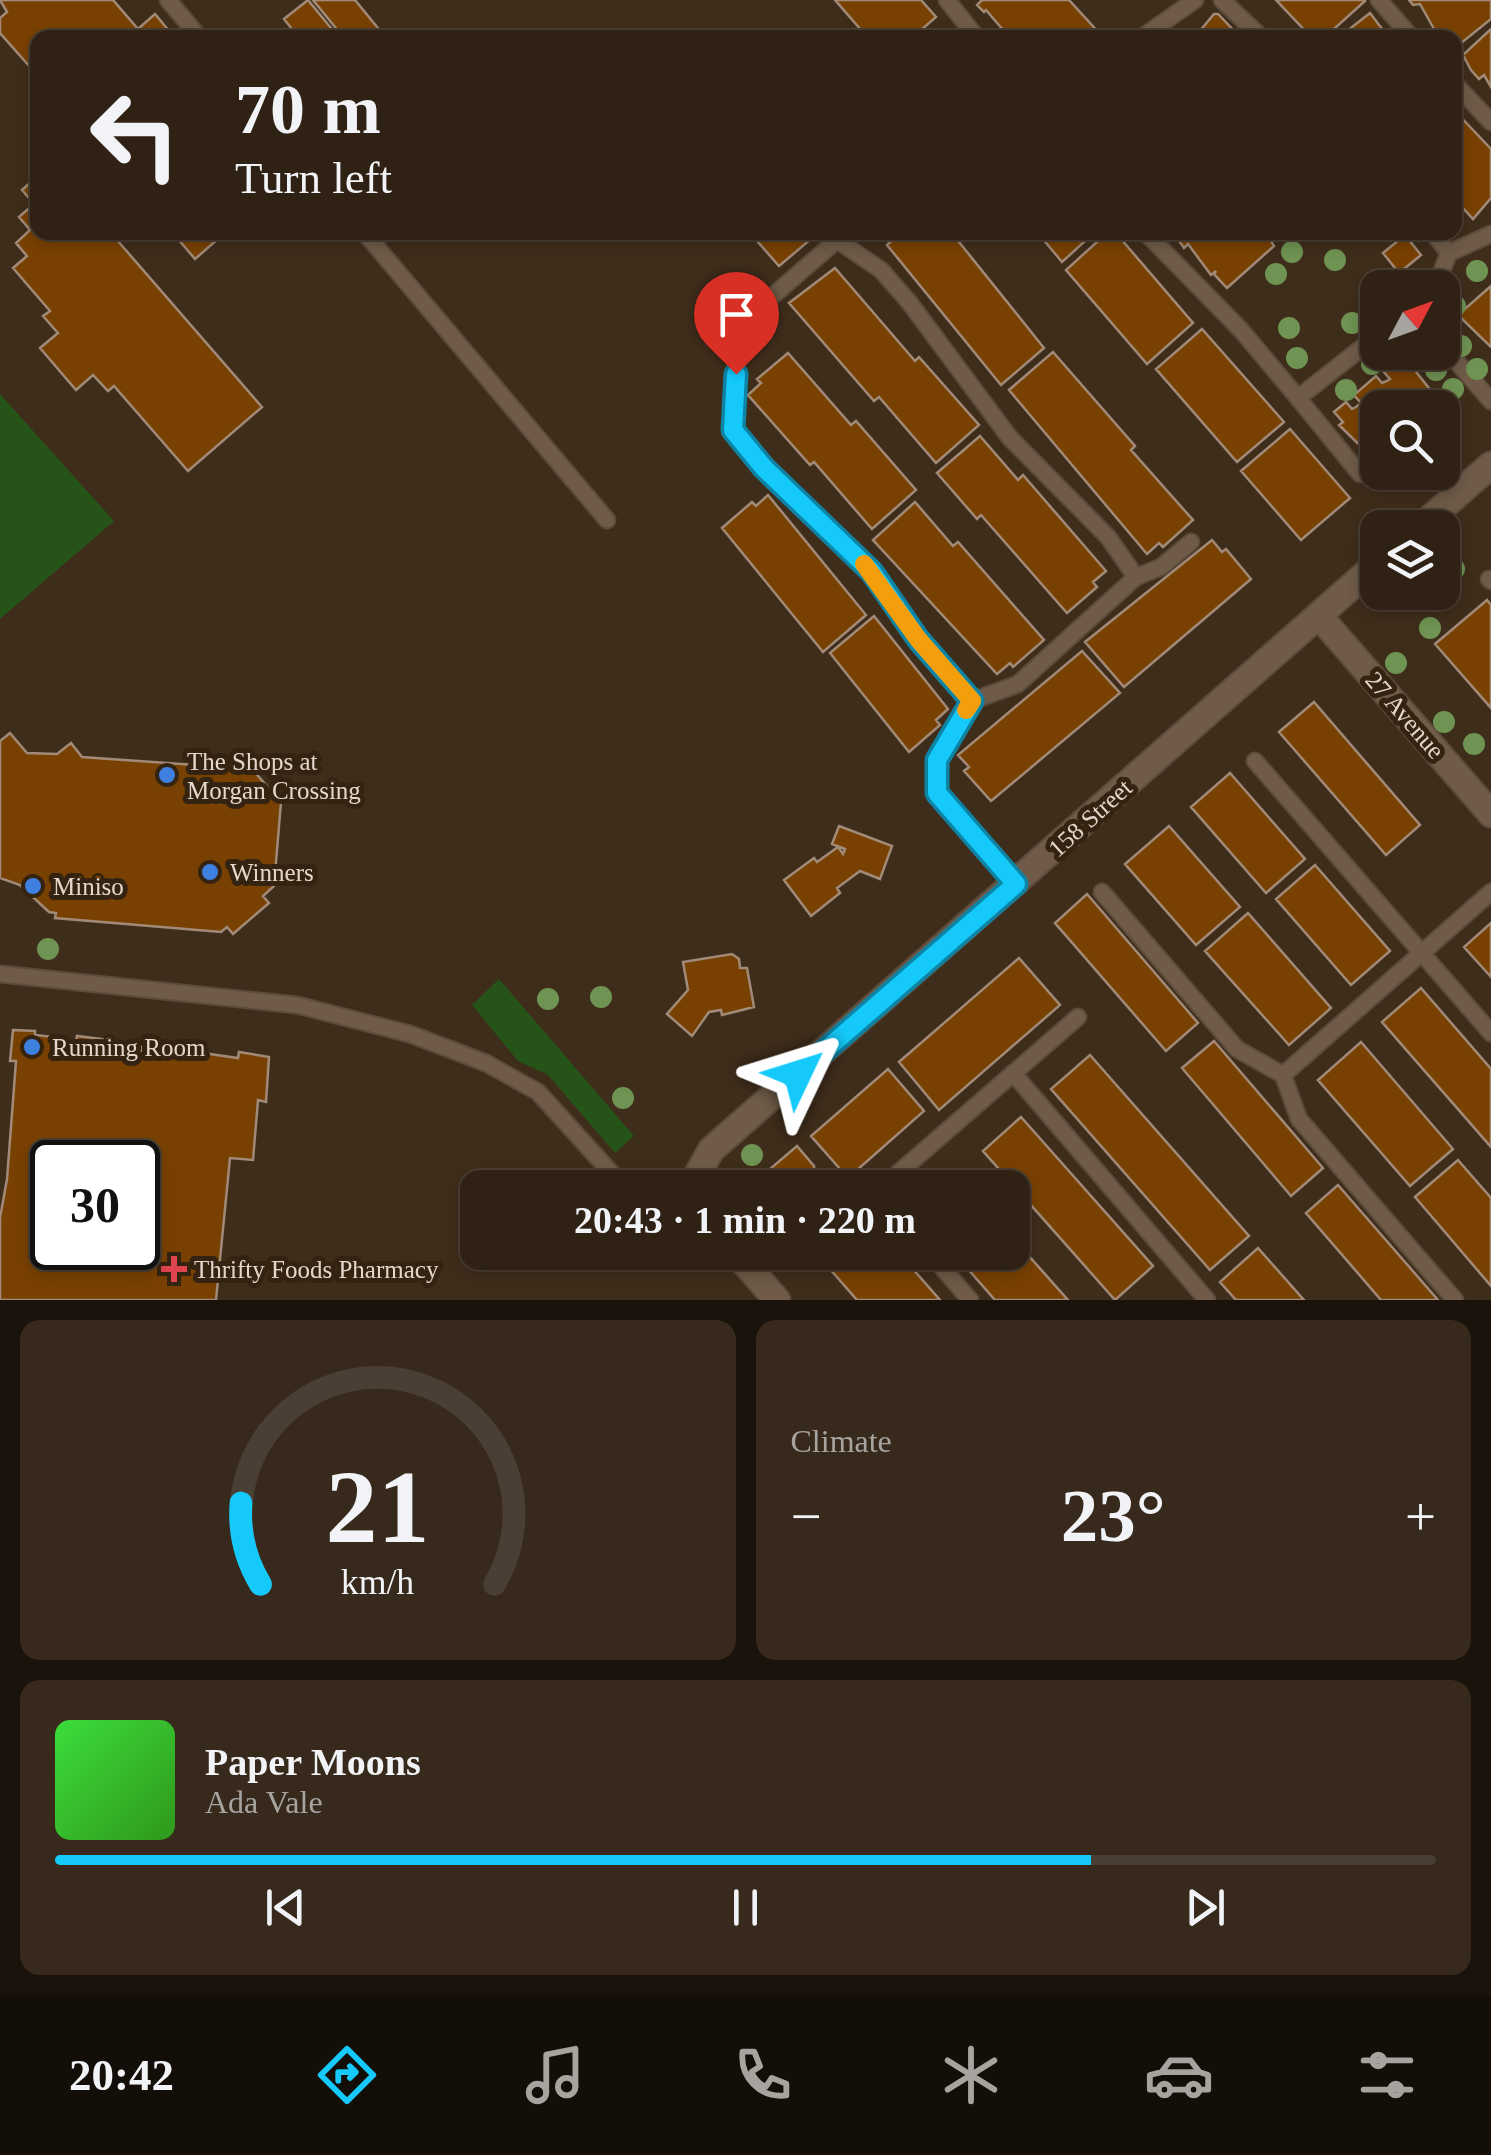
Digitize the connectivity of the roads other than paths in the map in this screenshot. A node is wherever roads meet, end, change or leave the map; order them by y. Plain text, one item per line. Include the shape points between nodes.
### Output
1 (168, 0) edge
2 (948, 0) edge
3 (1195, 0) edge
4 (1222, 0) edge
5 (1380, 0) edge
6 (193, 30) edge
7 (971, 30) edge
8 (1152, 30) edge
9 (1254, 30) edge
10 (1405, 30) edge
11 (1462, 91) edge
12 (1491, 122) edge
13 (1491, 234) edge
14 (371, 240) edge
15 (832, 240) edge
16 (841, 240) edge
17 (1153, 240) edge
18 (1438, 240) edge
19 (1449, 253) junction
20 (1442, 270) edge
21 (1360, 349) edge
22 (1460, 366) edge
23 (1298, 398) junction
24 (1491, 401) edge
25 (1491, 465) edge
26 (1360, 474) dead end
27 (1439, 510) edge
28 (606, 520) dead end
29 (1191, 542) dead end
30 (1136, 577) junction
31 (1360, 579) edge
32 (1319, 616) junction
33 (972, 701) junction
34 (1255, 760) dead end
35 (1491, 814) edge
36 (1016, 884) junction
37 (1102, 892) dead end
38 (1491, 892) edge
39 (1421, 952) junction
40 (0, 974) edge
41 (1078, 1017) dead end
42 (1491, 1034) edge
43 (1013, 1073) junction
44 (1283, 1074) junction
45 (609, 1170) edge
46 (700, 1170) edge
47 (902, 1170) edge
48 (751, 1270) edge
49 (944, 1270) edge
50 (777, 1300) edge
51 (970, 1300) edge
52 (1207, 1300) edge
53 (1456, 1300) edge

1 - 6 lane
2 - 7 lane
3 - 8 lane
4 - 9 lane
5 - 10 lane
11 - 12 lane
13 - 19 lane
14 - 28 lane
15 - 33 lane via 746,320 737,347 733,430 872,572
16 - 30 lane via 890,281 1010,438 1108,537
17 - 23 lane
18 - 19 lane
19 - 20 lane
21 - 23 lane
22 - 24 lane
23 - 26 lane
25 - 27 street
29 - 30 lane
30 - 33 lane via 1018,684
31 - 32 street, 158 Street
32 - 35 street, 27 Avenue
32 - 36 street, 158 Street
33 - 36 lane via 937,760 937,793
34 - 39 lane
36 - 46 street, 158 Street via 711,1150
37 - 44 lane via 1237,1049
38 - 39 lane
39 - 42 lane
39 - 44 lane
40 - 45 lane via 296,1005 410,1034 538,1092
41 - 43 lane
43 - 47 lane
43 - 52 lane
44 - 53 lane via 1299,1119
48 - 50 street
49 - 51 lane

